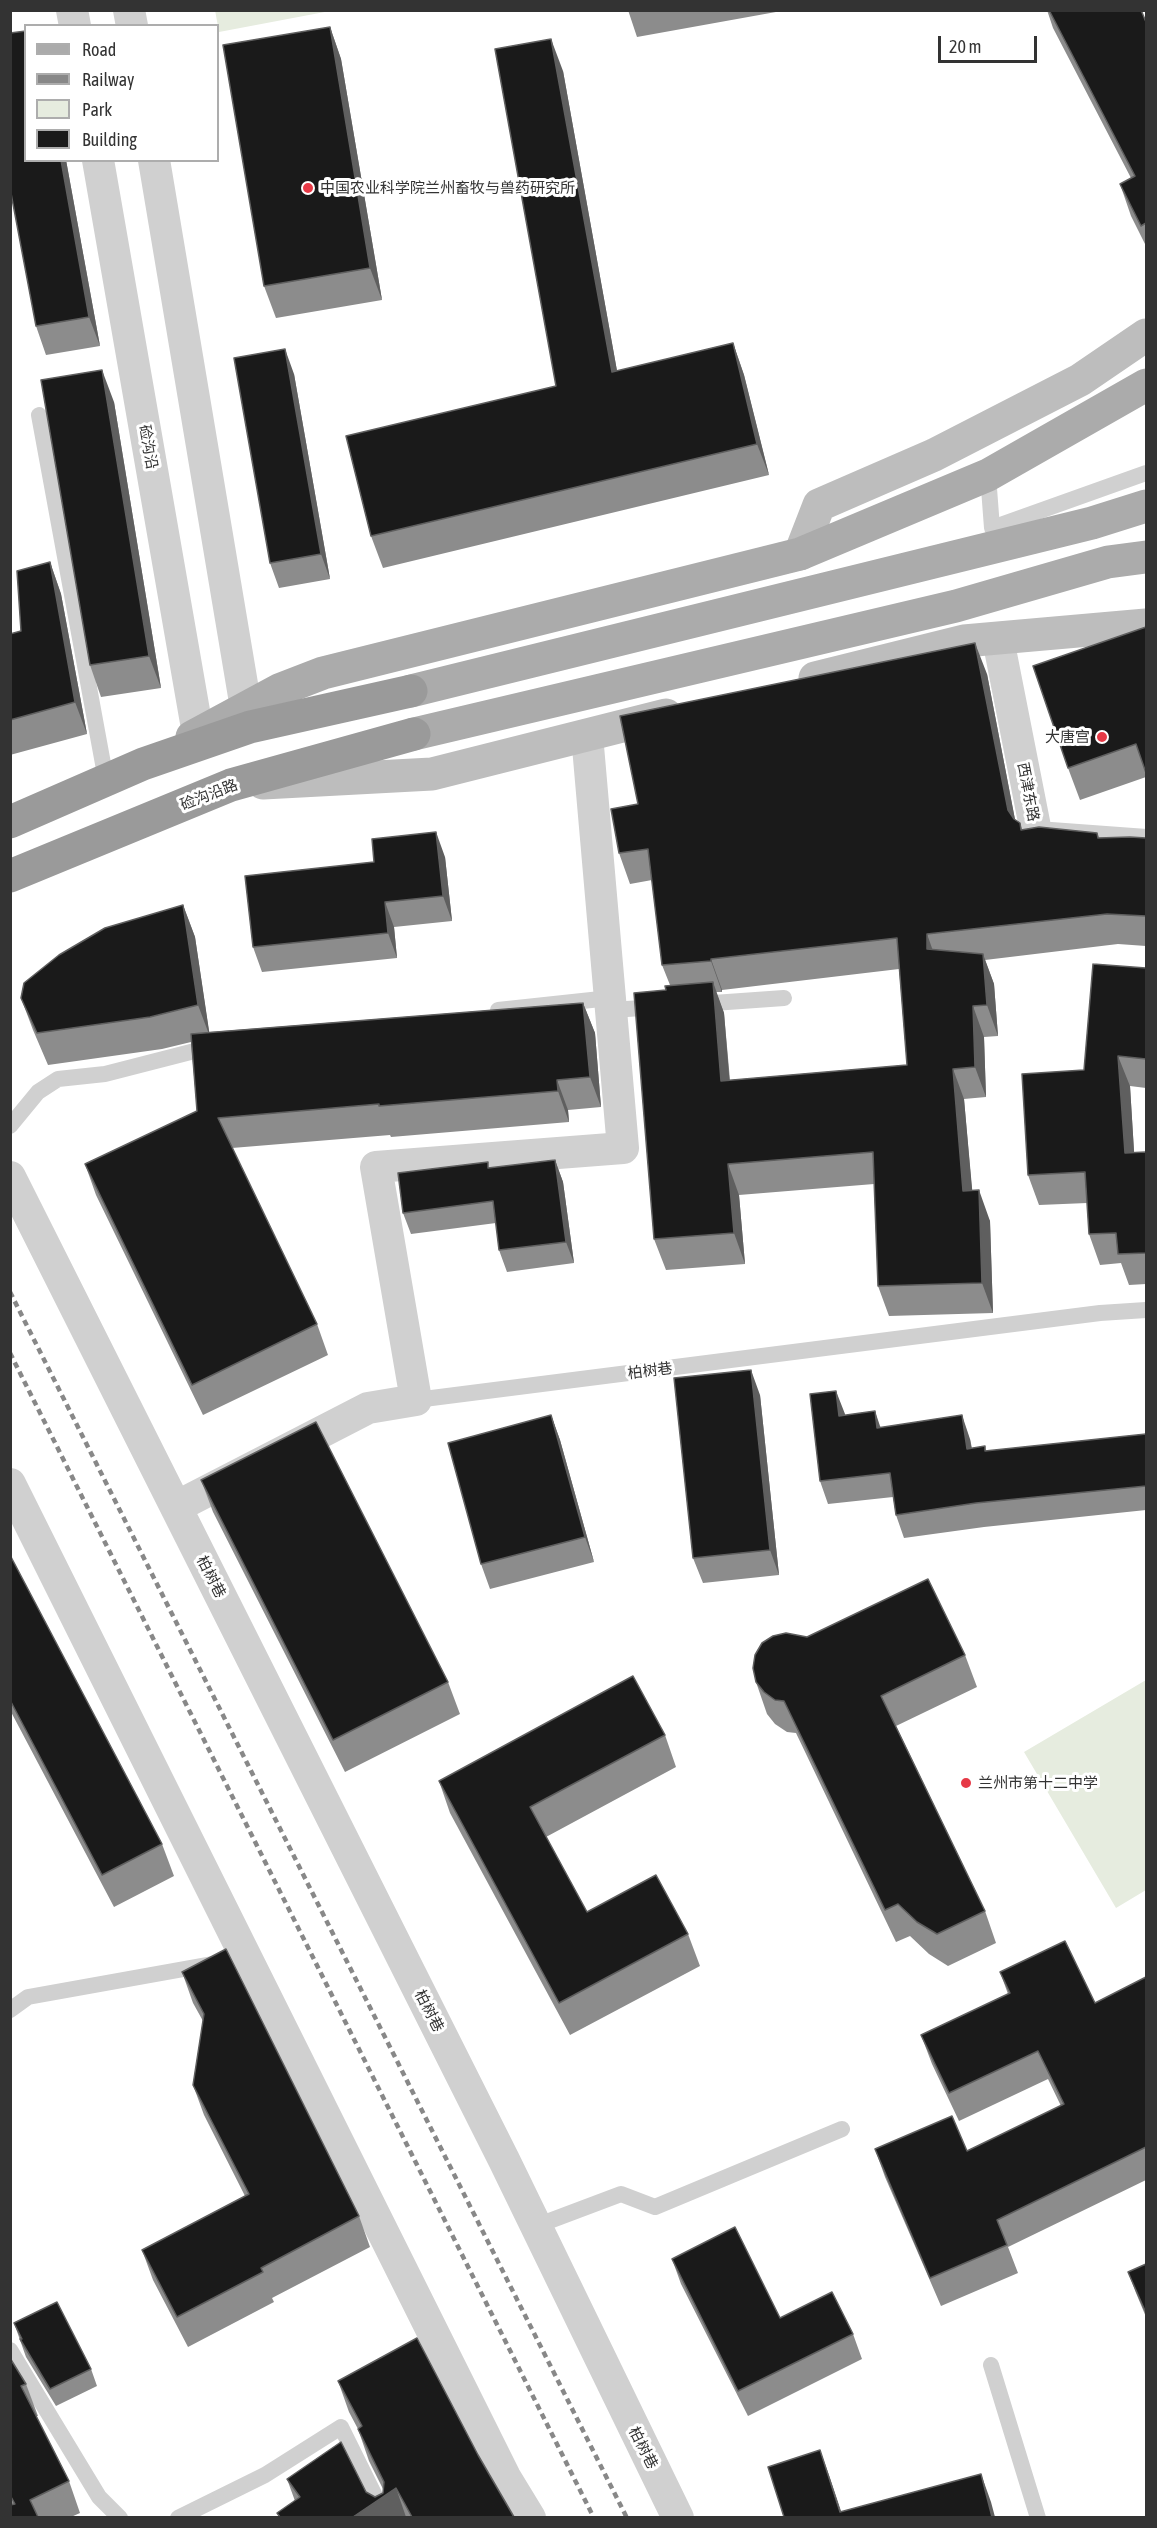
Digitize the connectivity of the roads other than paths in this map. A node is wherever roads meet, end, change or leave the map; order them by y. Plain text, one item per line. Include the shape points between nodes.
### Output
1 (98, 162) edge
2 (154, 162) edge
3 (1146, 335) edge
4 (1146, 385) edge
5 (39, 415) dead end
6 (1146, 472) edge
7 (988, 475) junction
8 (1146, 506) edge
9 (1146, 548) edge
10 (800, 554) junction
11 (1146, 557) edge
12 (1108, 562) junction
13 (1146, 625) edge
14 (998, 639) junction
15 (781, 687) edge
16 (411, 691) joint
17 (246, 708) junction
18 (690, 710) edge
19 (198, 734) junction
20 (414, 734) joint
21 (587, 735) junction
22 (143, 764) junction
23 (106, 780) junction
24 (231, 785) junction
25 (10, 822) edge
26 (1146, 845) edge
27 (10, 876) edge
28 (784, 998) dead end
29 (611, 1004) junction
30 (479, 1012) edge
31 (230, 1042) edge
32 (10, 1126) edge
33 (10, 1177) edge
34 (1146, 1310) edge
35 (416, 1400) junction
36 (10, 1484) edge
37 (176, 1507) junction
38 (235, 1960) junction
39 (10, 2010) edge
40 (842, 2129) dead end
41 (536, 2226) junction
42 (10, 2350) edge
43 (991, 2365) dead end
44 (120, 2517) edge
45 (178, 2517) edge
46 (386, 2517) edge
47 (530, 2517) edge
48 (678, 2517) edge
49 (1038, 2517) edge

1 - 19 street, 硷沟沿
2 - 17 street
3 - 10 street via 1059,391 934,455 819,505
4 - 7 main road
5 - 23 lane
6 - 7 lane via 992,528
7 - 10 main road
8 - 16 main road via 1092,523
9 - 12 main road
10 - 17 main road via 323,673
11 - 12 main road
12 - 20 main road via 956,606
13 - 14 street
14 - 15 street via 964,641
14 - 26 street, 西津东路 via 1037,837
16 - 22 highway via 250,727
17 - 19 main road
18 - 21 street
19 - 22 main road
20 - 24 highway, 硷沟沿路
21 - 24 street via 432,774
21 - 29 street
22 - 23 highway
23 - 25 highway
24 - 27 highway, 硷沟沿路
28 - 29 lane via 675,1006
29 - 30 lane
29 - 35 street via 623,1148 376,1167
31 - 32 lane via 105,1074 58,1079 38,1092
33 - 37 street, 柏树巷
34 - 35 lane, 柏树巷
35 - 37 street, 柏树巷 via 368,1408
36 - 38 street
37 - 41 street, 柏树巷
38 - 39 lane via 27,1997
38 - 47 street via 505,2477
40 - 41 lane via 655,2207 621,2194
41 - 48 street, 柏树巷
42 - 44 lane via 99,2498
43 - 49 lane
45 - 46 lane via 265,2475 341,2427

